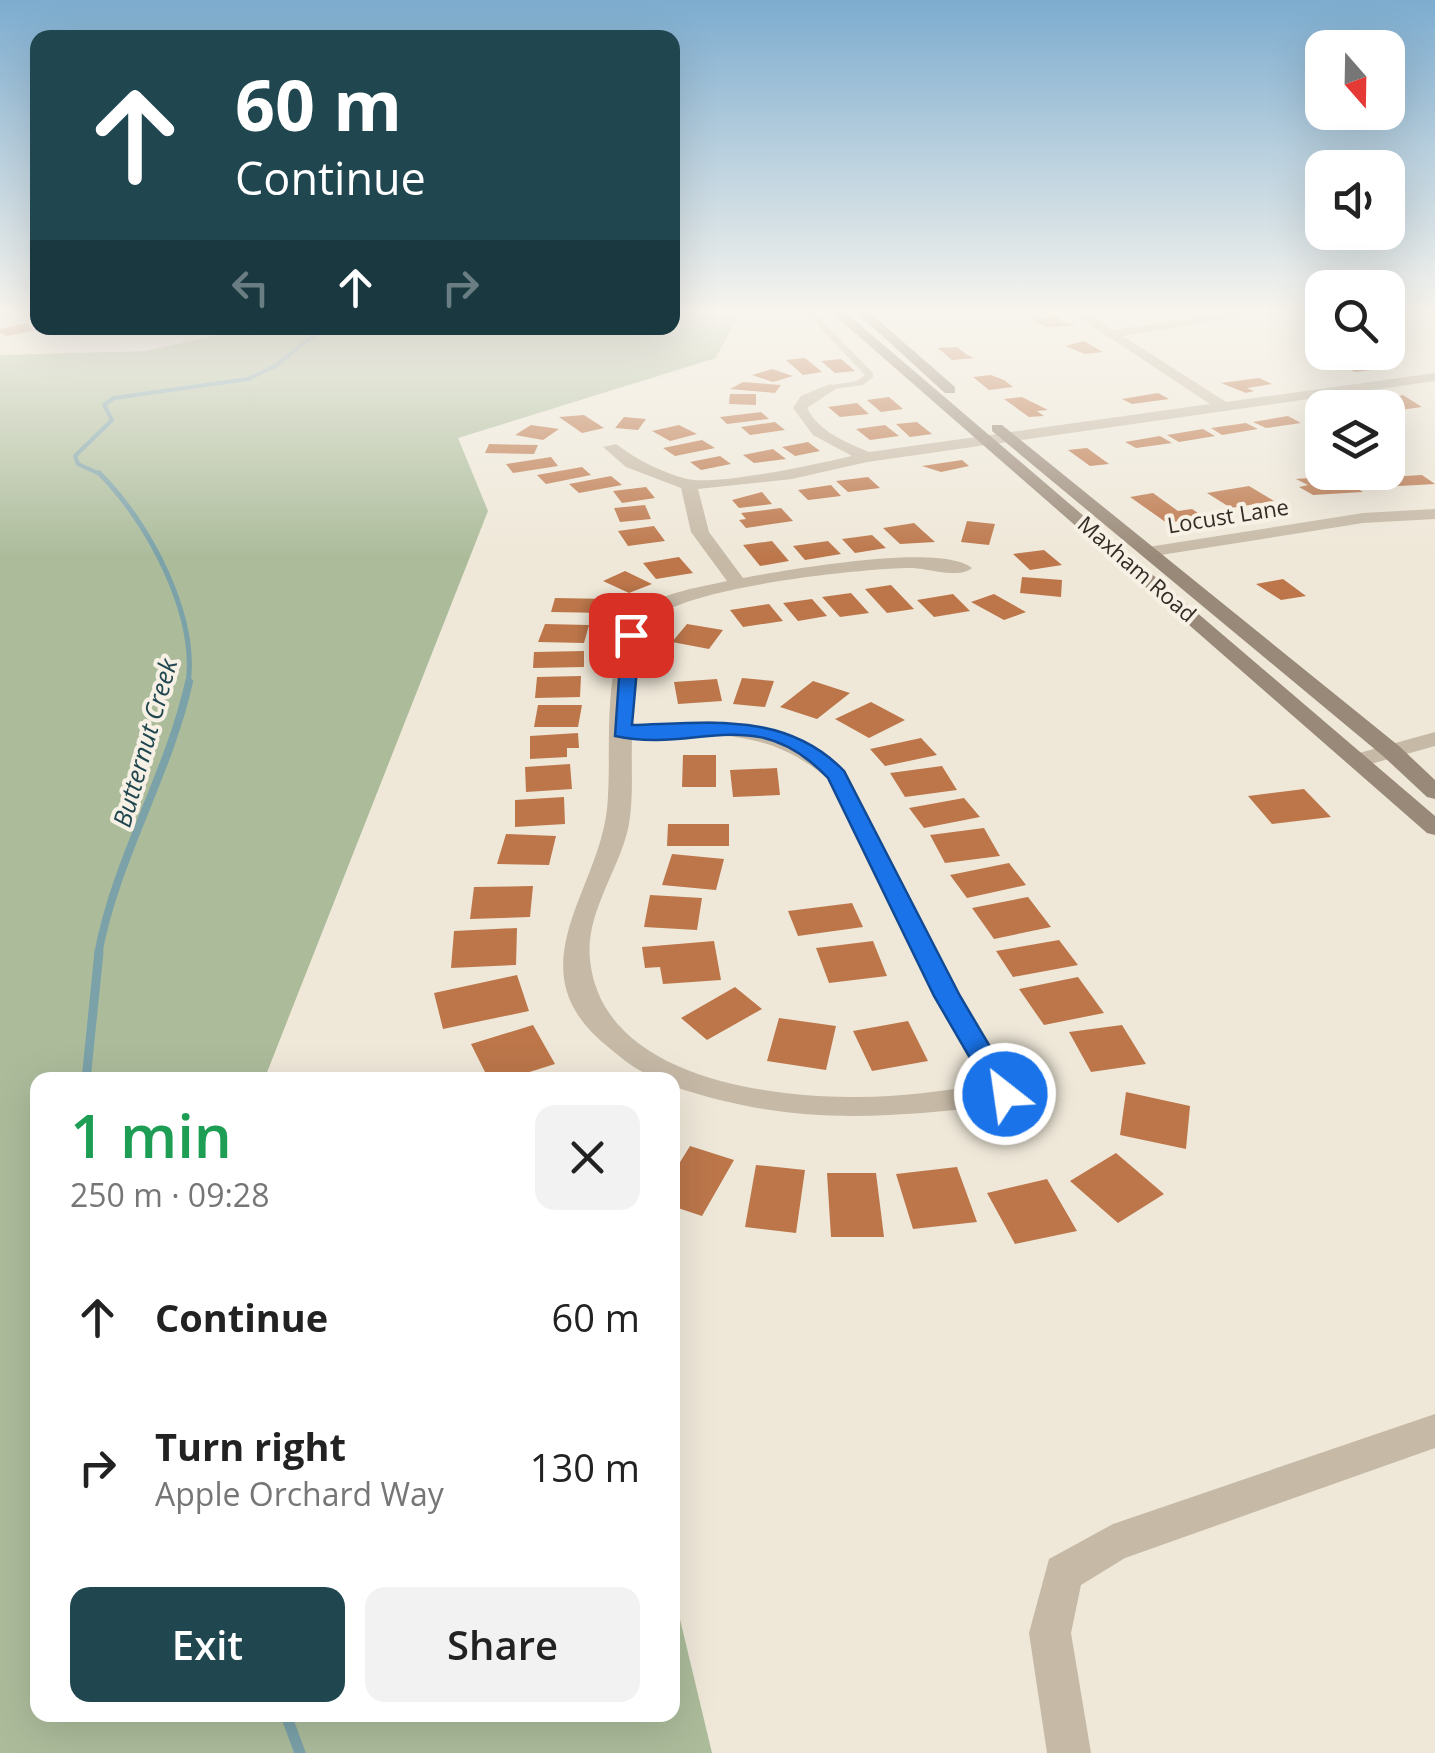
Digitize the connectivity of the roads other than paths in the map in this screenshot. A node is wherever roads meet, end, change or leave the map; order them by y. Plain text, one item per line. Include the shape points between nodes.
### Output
1 (816, 394) edge
2 (932, 394) edge
3 (958, 394) edge
4 (1203, 394) edge
5 (1320, 394) edge
6 (1224, 407) junction
7 (1011, 439) junction
8 (988, 442) junction
9 (611, 448) dead end
10 (867, 457) junction
11 (689, 485) junction
12 (1435, 514) edge
13 (1148, 552) junction
14 (963, 568) dead end
15 (739, 586) junction
16 (622, 732) junction
17 (1435, 739) edge
18 (1391, 751) junction
19 (1360, 760) junction
20 (1435, 792) edge
21 (1435, 828) edge
22 (672, 1072) edge
23 (680, 1075) edge
24 (1435, 1431) edge
25 (1068, 1753) edge

1 - 10 street via 806,398 802,416
2 - 8 main road, Maxham Road
3 - 7 main road, Maxham Road
4 - 6 street
5 - 6 street
6 - 7 street
7 - 8 street
7 - 13 main road, Maxham Road
8 - 10 street
8 - 19 main road, Maxham Road
9 - 11 street via 632,464
10 - 11 street via 792,474
11 - 15 street via 700,532
12 - 13 street, Locust Lane via 1364,518
13 - 18 main road, Maxham Road
14 - 15 street via 911,563
15 - 16 street via 668,602 638,623 631,635
16 - 22 street via 612,852 578,924 579,992 604,1032
16 - 23 street via 745,728 816,753 837,775 947,996 1005,1094 849,1108 742,1099
17 - 18 street
18 - 19 street
18 - 20 main road, Maxham Road
19 - 21 main road, Maxham Road
24 - 25 street via 1113,1543 1063,1573 1050,1633

